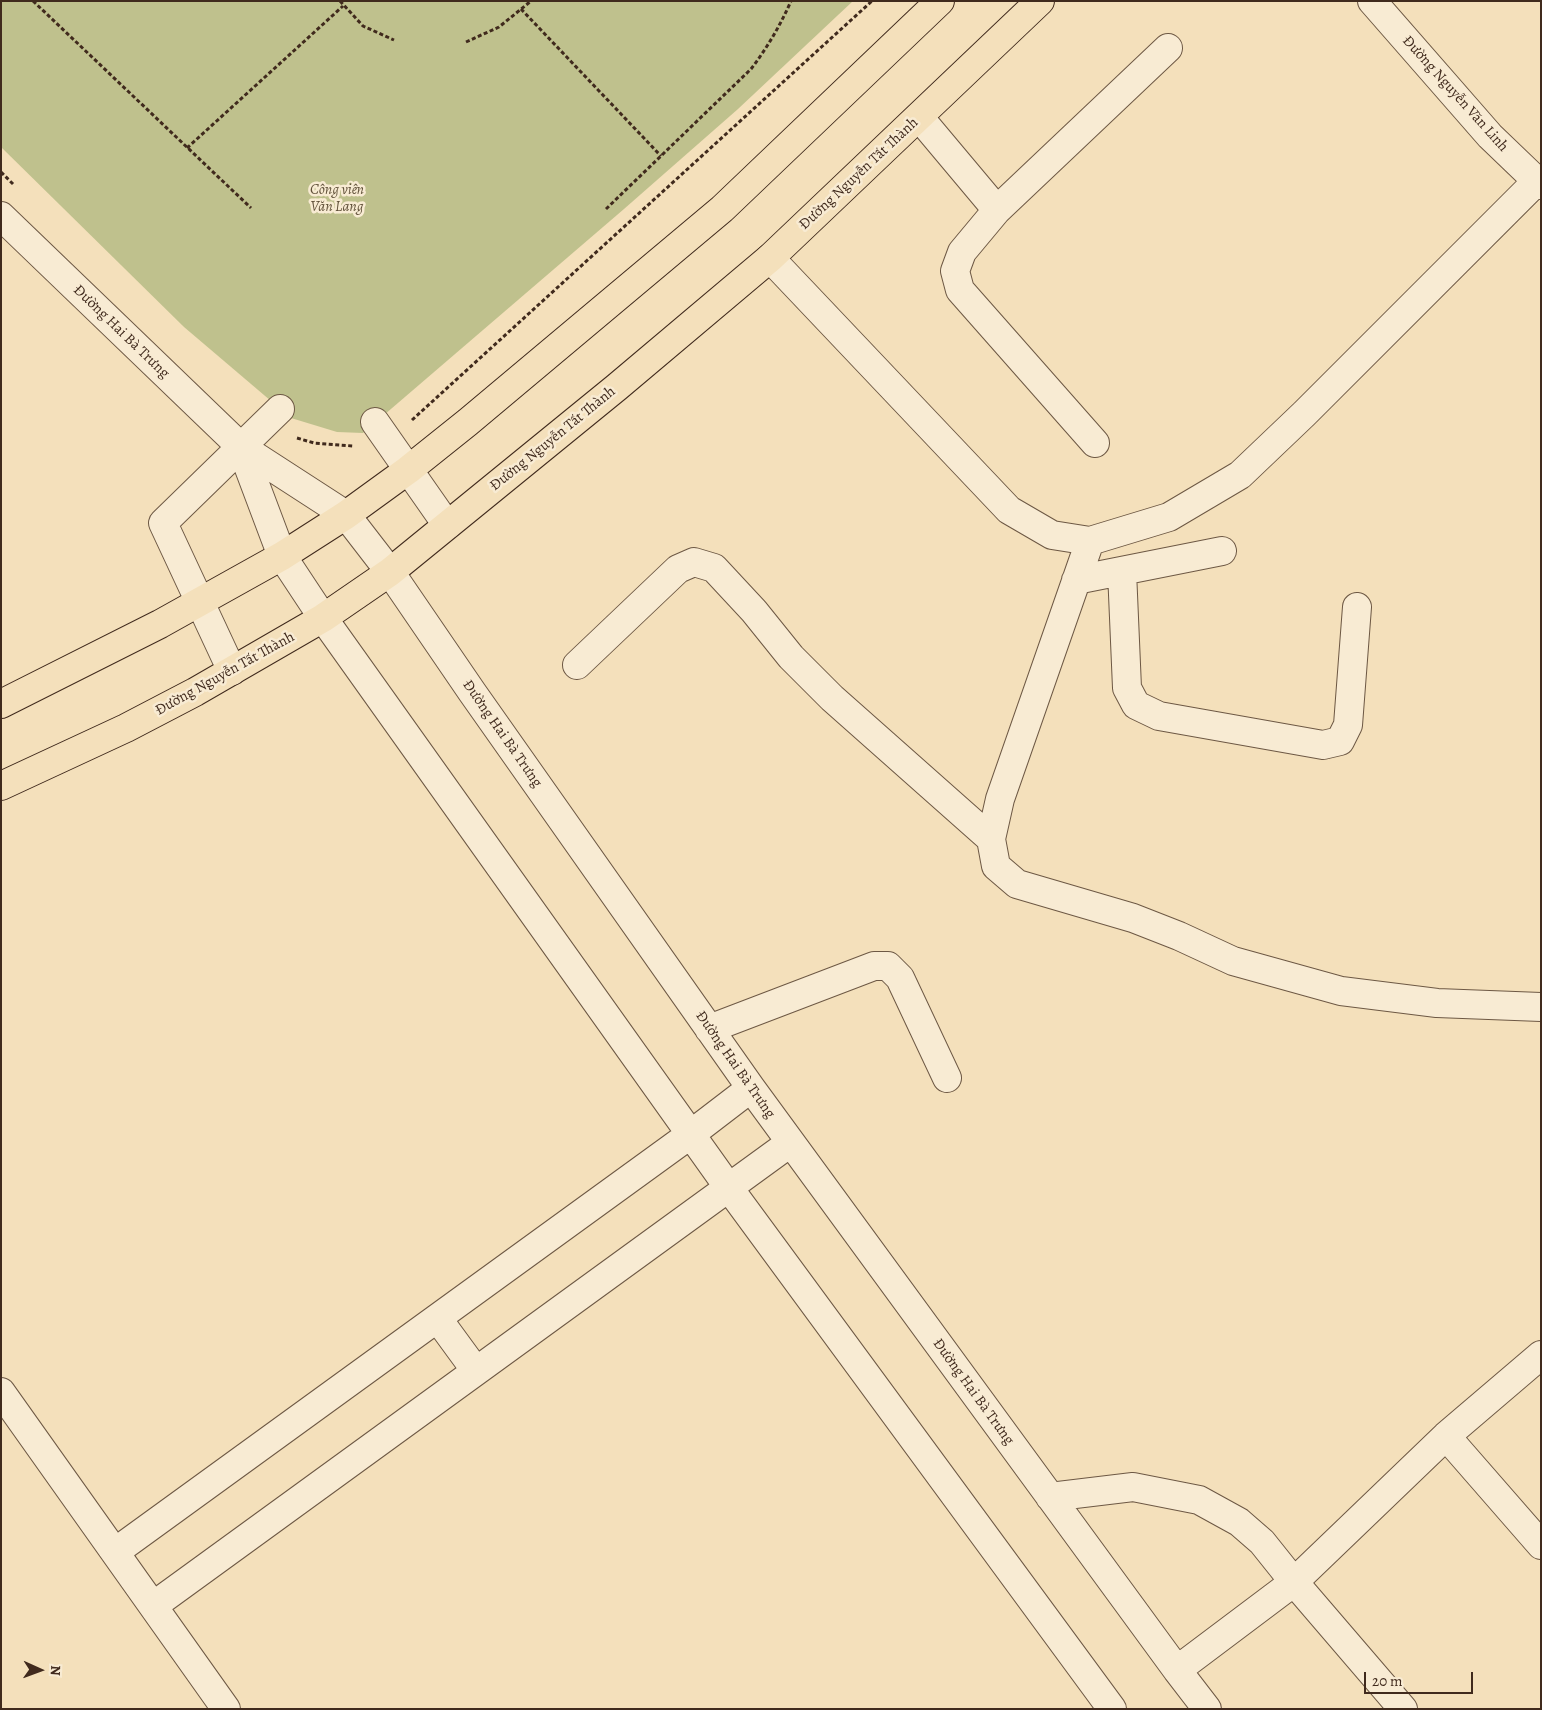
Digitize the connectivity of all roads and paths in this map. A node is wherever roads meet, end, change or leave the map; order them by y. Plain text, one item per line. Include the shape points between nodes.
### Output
1 (340, 1) edge
2 (531, 1) edge
3 (791, 1) edge
4 (872, 1) edge
5 (940, 1) edge
6 (1040, 1) edge
7 (1372, 1) edge
8 (36, 2) edge
9 (343, 6) junction
10 (521, 9) junction
11 (394, 40) dead end
12 (466, 42) dead end
13 (1168, 48) dead end
14 (919, 117) junction
15 (187, 148) junction
16 (661, 156) junction
17 (1, 172) edge
18 (1539, 183) edge
19 (15, 186) dead end
20 (251, 208) dead end
21 (606, 209) dead end
22 (997, 210) junction
23 (1, 216) edge
24 (770, 258) junction
25 (271, 418) joint
26 (381, 430) junction
27 (1096, 442) dead end
28 (241, 447) junction
29 (408, 470) junction
30 (346, 515) junction
31 (447, 526) junction
32 (1090, 541) junction
33 (1222, 551) dead end
34 (282, 556) junction
35 (1122, 570) junction
36 (390, 572) junction
37 (1076, 580) junction
38 (200, 602) junction
39 (1357, 608) dead end
40 (323, 618) junction
41 (577, 665) dead end
42 (232, 671) junction
43 (1, 704) edge
44 (1, 786) edge
45 (991, 839) junction
46 (1541, 1007) edge
47 (709, 1029) junction
48 (947, 1078) dead end
49 (750, 1088) junction
50 (691, 1134) junction
51 (790, 1143) junction
52 (729, 1188) junction
53 (438, 1318) junction
54 (1541, 1355) edge
55 (476, 1371) junction
56 (1, 1392) edge
57 (1446, 1436) junction
58 (1050, 1497) junction
59 (1541, 1545) edge
60 (116, 1552) junction
61 (1294, 1582) junction
62 (153, 1606) junction
63 (1177, 1670) junction
64 (226, 1709) edge
65 (1112, 1709) edge
66 (1208, 1709) edge
67 (1403, 1709) edge

1 - 9 path
2 - 10 path
3 - 16 path via 767,48 751,69
4 - 26 path via 417,417
5 - 29 main road via 722,209
6 - 14 main road, Đường Nguyễn Tất Thành
7 - 18 street, Đường Nguyễn Văn Linh via 1490,136
8 - 15 path
9 - 11 path via 363,26
9 - 15 path
10 - 12 path via 499,27
10 - 16 path
13 - 22 street
14 - 22 street
14 - 24 main road, Đường Nguyễn Tất Thành
15 - 20 path
16 - 21 path
17 - 19 path
18 - 32 street via 1240,475 1169,517
22 - 27 street via 962,252 955,271 960,290
23 - 28 street, Đường Hai Bà Trưng
24 - 31 main road, Đường Nguyễn Tất Thành
24 - 32 street via 1009,510 1052,535
25 - 26 path via 314,444 354,447
25 - 28 street
26 - 29 street
28 - 30 street, Đường Hai Bà Trưng
28 - 34 street, Đường Hai Bà Trưng
28 - 38 street via 163,524
29 - 30 main road
29 - 31 street
30 - 34 main road
30 - 36 street, Đường Hai Bà Trưng
31 - 36 main road, Đường Nguyễn Tất Thành
32 - 37 street
33 - 35 street
34 - 38 main road
34 - 40 street, Đường Hai Bà Trưng
35 - 37 street
35 - 39 street via 1127,688 1136,705 1160,716 1323,745 1340,741 1348,725
36 - 40 main road, Đường Nguyễn Tất Thành
36 - 47 street, Đường Hai Bà Trưng
37 - 45 street via 1000,800
38 - 42 street
38 - 43 main road
40 - 42 main road, Đường Nguyễn Tất Thành
40 - 50 street, Đường Hai Bà Trưng
41 - 45 street via 678,568 694,562 714,568 791,657 832,698
42 - 44 main road, Đường Nguyễn Tất Thành via 126,728
45 - 46 street via 996,866 1017,884 1133,918 1233,961 1341,991 1437,1003
47 - 48 street via 874,966 888,966 900,978
47 - 49 street, Đường Hai Bà Trưng
49 - 50 street
49 - 51 street, Đường Hai Bà Trưng
50 - 52 street, Đường Hai Bà Trưng
50 - 53 street
51 - 52 street
51 - 58 street, Đường Hai Bà Trưng
52 - 55 street
52 - 65 street, Đường Hai Bà Trưng
53 - 55 street
53 - 60 street
54 - 57 street
55 - 62 street
56 - 60 street
57 - 59 street
57 - 61 street
58 - 61 street via 1133,1487 1199,1500 1238,1522 1262,1542
58 - 63 street, Đường Hai Bà Trưng
60 - 62 street
61 - 63 street
61 - 67 street
62 - 64 street
63 - 66 street, Đường Hai Bà Trưng

